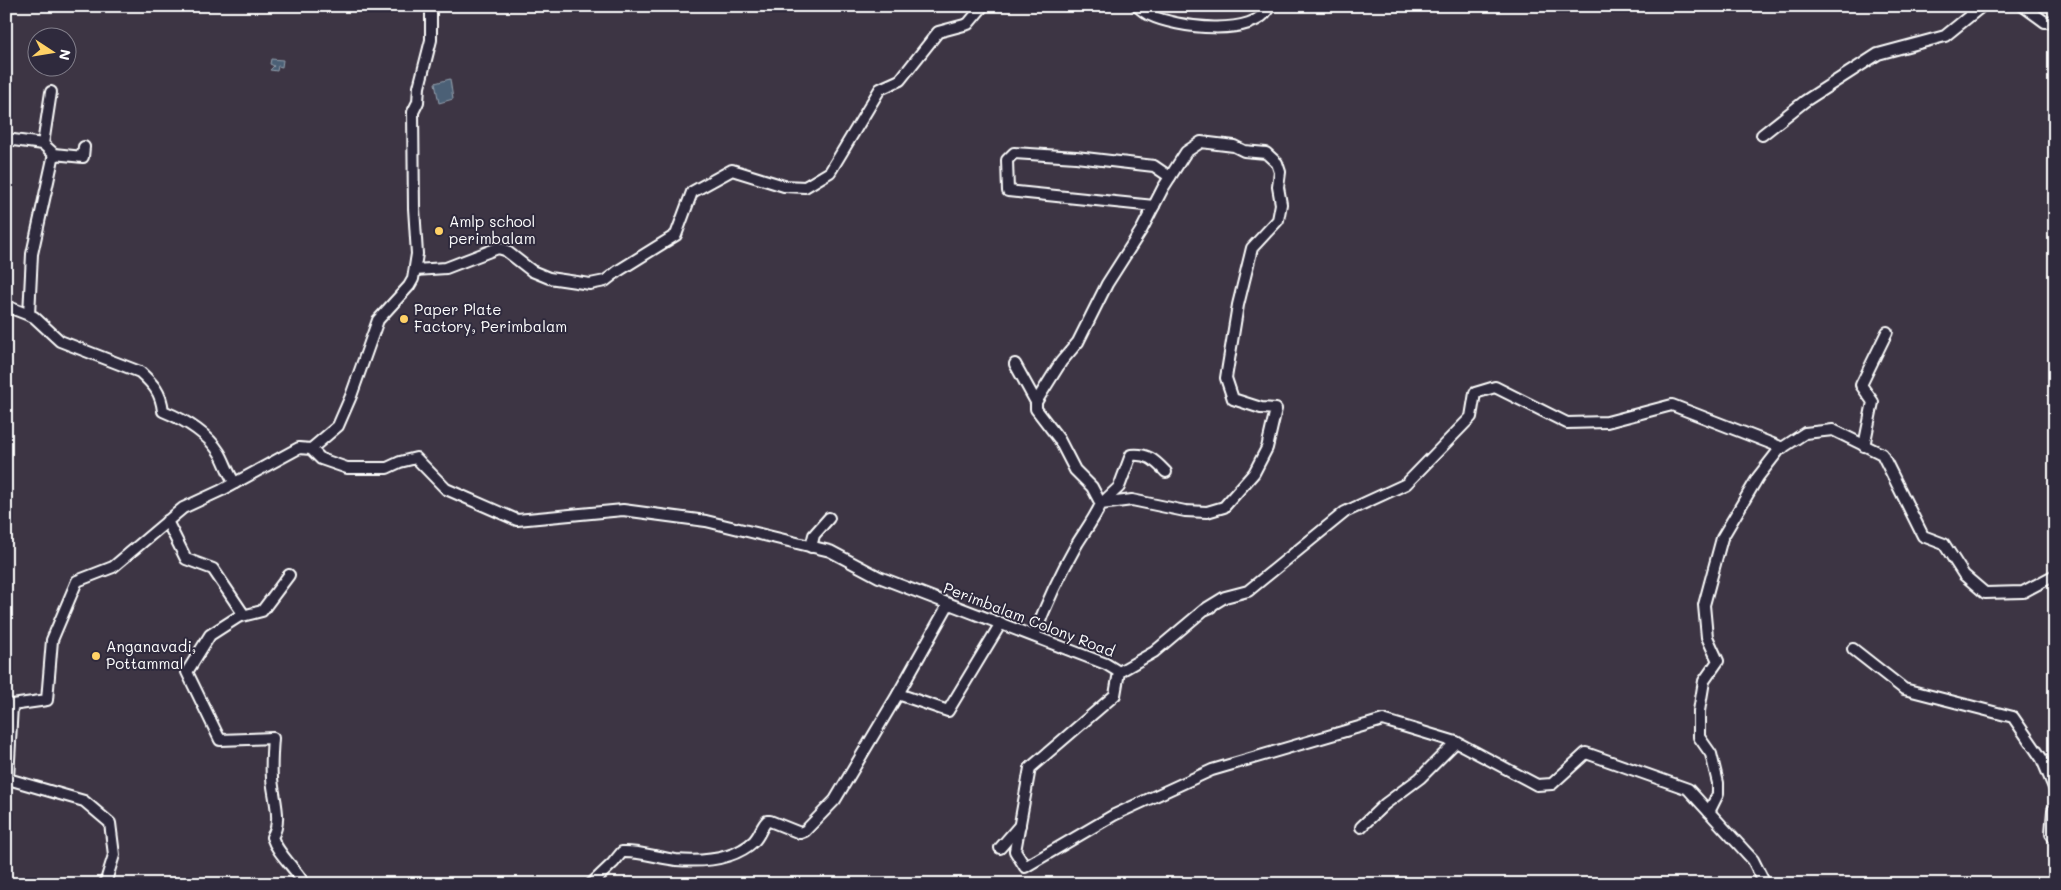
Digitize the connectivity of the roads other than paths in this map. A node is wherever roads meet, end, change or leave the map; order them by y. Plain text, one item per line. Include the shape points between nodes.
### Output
1 (431, 6) edge
2 (983, 6) edge
3 (1137, 6) edge
4 (1269, 6) edge
5 (1982, 6) edge
6 (2023, 6) edge
7 (2055, 21) edge
8 (51, 92) dead end
9 (1762, 135) dead end
10 (6, 139) edge
11 (42, 144) junction
12 (84, 147) dead end
13 (54, 154) junction
14 (1170, 177) junction
15 (1154, 206) junction
16 (416, 270) junction
17 (6, 306) edge
18 (29, 315) junction
19 (1887, 332) dead end
20 (1015, 364) dead end
21 (1036, 402) junction
22 (1864, 446) junction
23 (311, 448) junction
24 (1784, 448) junction
25 (1166, 472) dead end
26 (235, 483) junction
27 (1101, 504) junction
28 (829, 518) dead end
29 (167, 521) junction
30 (811, 546) junction
31 (289, 575) dead end
32 (2055, 575) edge
33 (948, 605) junction
34 (1217, 605) dead end
35 (1207, 608) junction
36 (244, 615) junction
37 (1001, 623) junction
38 (1034, 636) junction
39 (1853, 650) dead end
40 (1119, 672) junction
41 (898, 694) junction
42 (1456, 742) junction
43 (2055, 790) edge
44 (2055, 809) edge
45 (1709, 812) junction
46 (1020, 824) junction
47 (1361, 828) dead end
48 (2055, 839) edge
49 (1000, 848) dead end
50 (105, 884) edge
51 (304, 884) edge
52 (591, 884) edge
53 (1765, 884) edge

1 - 16 street via 431,40 413,112
2 - 16 street via 968,24 938,32 900,80 880,89 830,172 805,187 784,186 732,170 692,192 676,235 605,281 590,284 549,278 532,271 498,248 446,268
3 - 4 street via 1149,15 1177,24 1206,28 1244,24 1262,17
5 - 9 street via 1945,36 1878,54 1804,101
6 - 7 street via 2046,22
8 - 11 street
10 - 11 street
11 - 13 street
12 - 13 street via 83,157
13 - 18 street via 32,254
14 - 15 street
14 - 15 street via 1154,166 1076,157 1014,152 1008,160 1008,191
14 - 27 street via 1186,152 1201,142 1266,153 1277,163 1281,204 1278,220 1252,248 1238,305 1226,378 1232,399 1276,409 1275,416 1267,448 1254,473 1224,507 1207,512 1132,500
15 - 21 street via 1107,284 1078,342
16 - 23 street via 409,286 378,320 352,396 338,426
17 - 18 street
18 - 26 street via 60,341 140,372 150,380 162,397 164,411 209,438
19 - 22 street via 1862,385 1872,402
20 - 21 street
21 - 27 street via 1036,408 1059,439 1076,470 1092,486
22 - 24 street via 1833,430 1805,433
22 - 32 street via 1882,454 1923,536 1944,544 1964,575 1986,593 2023,592
23 - 26 street via 299,448
23 - 30 street, Perimbalam Colony Road via 321,459 347,468 387,468 416,458 446,489 517,520 623,510 706,521
24 - 35 street via 1672,405 1607,422 1567,423 1495,387 1475,392 1471,417 1406,484 1345,512 1248,591 1225,597
24 - 45 street via 1758,477 1722,538 1704,605 1708,638 1718,661 1704,681 1699,711 1699,738 1710,754 1718,783 1718,794
25 - 27 street via 1151,458 1132,455 1119,487
26 - 29 street via 183,508
27 - 38 street via 1049,598
28 - 30 street via 814,535
29 - 36 street via 186,559 213,569
29 - 50 street via 113,567 78,581 52,640 48,700 12,705 8,779 84,801 110,823 114,855
30 - 33 street, Perimbalam Colony Road via 830,551 879,578
31 - 36 street via 262,611
33 - 37 street, Perimbalam Colony Road
33 - 41 street
34 - 35 street
35 - 40 street via 1154,652
36 - 51 street via 210,635 187,672 220,740 273,738 276,831 272,837
37 - 38 street, Perimbalam Colony Road
37 - 41 street via 948,711
38 - 40 street, Perimbalam Colony Road
39 - 43 street via 1904,689 2013,717 2042,759
40 - 46 street, Perimbalam Colony Road via 1115,695 1030,768
41 - 52 street via 835,800 805,831 800,833 766,821 753,842 728,855 707,860 676,860 622,852
42 - 45 street, Perimbalam Colony Road via 1538,785 1552,784 1586,753 1688,789
42 - 46 street, Perimbalam Colony Road via 1383,720 1260,755 1212,770 1114,815 1025,868 1015,851
42 - 47 street via 1420,778 1385,804
44 - 48 street via 2052,810 2051,834
45 - 53 street, Perimbalam Colony Road via 1753,860
46 - 49 street

